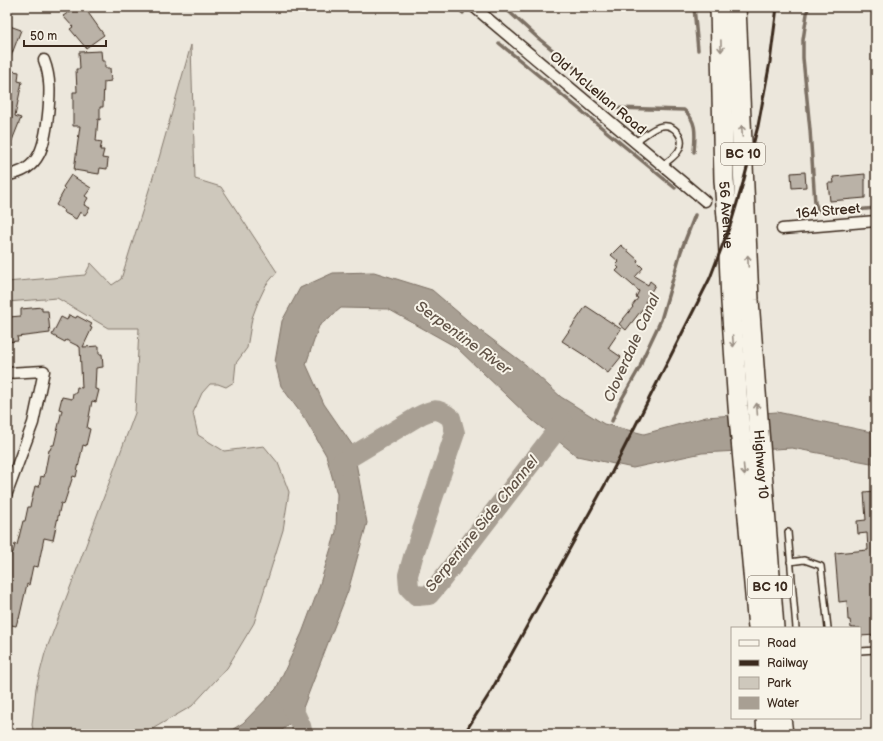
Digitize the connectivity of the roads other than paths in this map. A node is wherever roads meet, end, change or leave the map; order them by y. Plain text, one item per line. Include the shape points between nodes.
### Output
1 (474, 7) edge
2 (720, 7) edge
3 (736, 7) edge
4 (44, 60) dead end
5 (635, 142) junction
6 (663, 165) junction
7 (7, 175) edge
8 (705, 201) dead end
9 (876, 221) edge
10 (782, 228) dead end
11 (750, 300) joint
12 (731, 302) joint
13 (7, 373) edge
14 (7, 493) edge
15 (788, 532) dead end
16 (759, 546) junction
17 (790, 562) junction
18 (758, 627) edge
19 (774, 627) edge
20 (796, 627) edge
21 (828, 627) edge
22 (876, 650) edge
23 (861, 651) edge
24 (766, 719) edge
25 (781, 719) edge
26 (767, 734) edge
27 (783, 734) edge

1 - 5 street, Old McLellan Road
2 -> 12 highway, 56 Avenue / BC 10 via 724,180
11 -> 3 highway, 56 Avenue / BC 10
4 - 7 street via 50,89 45,142 41,152 29,166 21,172
5 - 6 street, Old McLellan Road
5 - 6 lane via 658,127 669,126 675,129 681,140 681,148
6 - 8 street, Old McLellan Road
9 - 10 street, 164 Street
16 -> 11 highway, Highway 10 / BC 10
12 -> 16 highway, Highway 10 / BC 10 via 738,406
13 - 14 street via 44,371 33,423
15 - 17 lane
16 - 18 highway, Highway 10 / BC 10
16 - 19 highway, Highway 10 / BC 10
17 - 20 lane
17 - 21 lane via 804,560 821,566
22 - 23 lane
24 - 26 highway
25 - 27 highway

